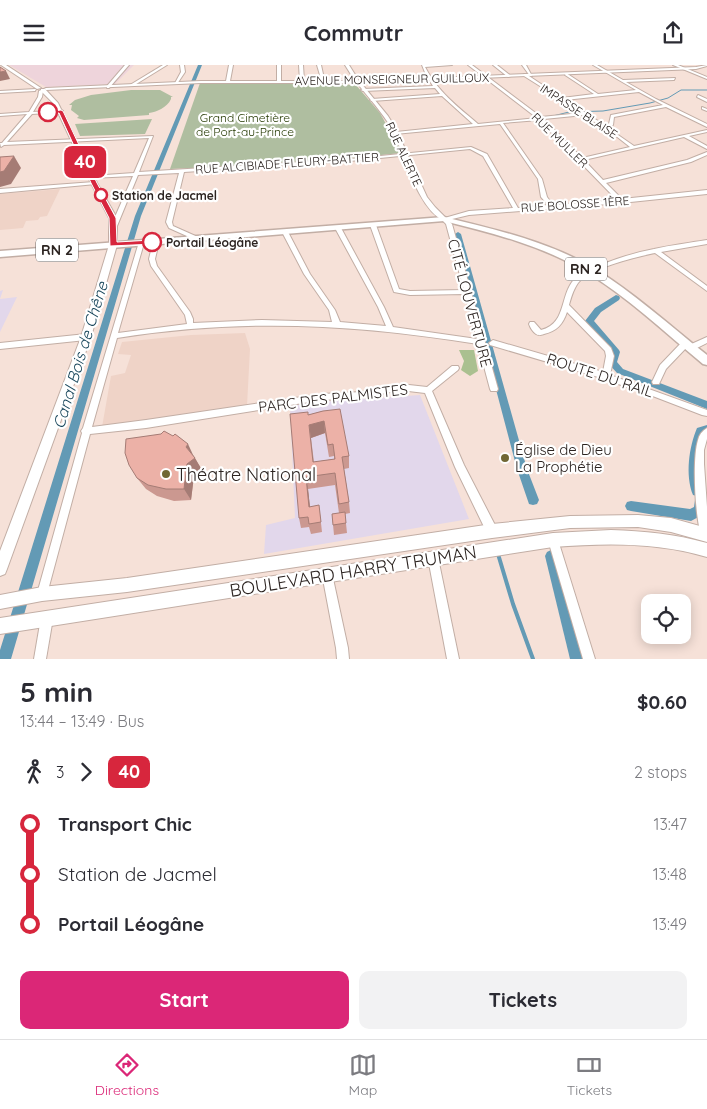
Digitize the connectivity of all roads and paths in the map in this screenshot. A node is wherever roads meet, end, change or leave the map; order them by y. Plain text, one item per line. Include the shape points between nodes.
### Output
1 (3, 65) edge
2 (127, 65) edge
3 (164, 65) edge
4 (182, 65) edge
5 (231, 65) edge
6 (279, 65) edge
7 (300, 65) edge
8 (319, 65) edge
9 (347, 65) edge
10 (450, 65) edge
11 (470, 65) edge
12 (494, 65) edge
13 (524, 65) edge
14 (595, 65) edge
15 (675, 65) edge
16 (707, 65) edge
17 (683, 68) junction
18 (607, 72) junction
19 (566, 74) junction
20 (525, 75) junction
21 (531, 75) junction
22 (707, 75) edge
23 (509, 76) junction
24 (486, 77) junction
25 (428, 79) junction
26 (674, 79) dead end
27 (228, 81) junction
28 (279, 81) junction
29 (302, 81) junction
30 (621, 81) junction
31 (324, 82) junction
32 (356, 82) junction
33 (177, 83) junction
34 (132, 85) junction
35 (108, 87) junction
36 (435, 87) junction
37 (41, 90) junction
38 (363, 90) junction
39 (638, 91) junction
40 (0, 92) edge
41 (444, 95) junction
42 (596, 95) junction
43 (698, 96) dead end
44 (560, 99) junction
45 (372, 100) junction
46 (707, 101) edge
47 (665, 105) junction
48 (61, 111) junction
49 (31, 113) junction
50 (585, 114) junction
51 (0, 115) edge
52 (541, 119) junction
53 (502, 123) junction
54 (477, 125) junction
55 (707, 126) edge
56 (606, 127) junction
57 (707, 131) edge
58 (396, 133) junction
59 (685, 136) junction
60 (74, 140) junction
61 (1, 145) edge
62 (632, 147) junction
63 (707, 148) edge
64 (406, 153) junction
65 (707, 153) edge
66 (580, 160) junction
67 (182, 171) junction
68 (137, 173) junction
69 (92, 180) junction
70 (602, 182) junction
71 (0, 191) edge
72 (707, 192) edge
73 (622, 201) junction
74 (551, 206) junction
75 (516, 209) junction
76 (444, 219) junction
77 (373, 225) junction
78 (114, 227) junction
79 (338, 228) junction
80 (285, 233) junction
81 (198, 239) junction
82 (707, 241) edge
83 (156, 242) junction
84 (140, 243) junction
85 (116, 245) junction
86 (655, 250) junction
87 (0, 254) edge
88 (591, 271) junction
89 (707, 289) edge
90 (467, 292) junction
91 (566, 306) junction
92 (532, 324) dead end
93 (190, 325) junction
94 (337, 325) junction
95 (390, 328) junction
96 (114, 336) junction
97 (86, 337) junction
98 (707, 339) edge
99 (480, 342) junction
100 (493, 343) dead end
101 (0, 346) edge
102 (688, 346) junction
103 (707, 361) edge
104 (455, 368) dead end
105 (606, 376) junction
106 (656, 382) dead end
107 (494, 389) dead end
108 (428, 390) junction
109 (705, 413) dead end
110 (85, 431) junction
111 (707, 432) edge
112 (492, 531) junction
113 (706, 535) edge
114 (552, 540) junction
115 (707, 550) edge
116 (432, 558) junction
117 (0, 569) edge
118 (327, 574) junction
119 (36, 595) junction
120 (0, 602) edge
121 (47, 617) junction
122 (0, 626) edge
123 (40, 659) edge
124 (343, 659) edge
125 (453, 659) edge
126 (589, 659) edge

1 - 37 main road
2 - 35 street
3 - 34 street
4 - 33 street
5 - 27 street
6 - 28 street
7 - 29 street
8 - 31 street
9 - 32 street, RUE ALERTE
10 - 25 street via 423,66
11 - 24 street, RUE MULLER
12 - 23 street
13 - 21 street
14 - 18 street
15 - 17 street
16 - 17 street, AVENUE MONSEIGNEUR GUILLOUX
17 - 18 street, AVENUE MONSEIGNEUR GUILLOUX
17 - 22 street
18 - 19 street, AVENUE MONSEIGNEUR GUILLOUX
18 - 30 street
19 - 21 street, AVENUE MONSEIGNEUR GUILLOUX
19 - 42 street
20 - 21 street, AVENUE MONSEIGNEUR GUILLOUX
20 - 23 street, AVENUE MONSEIGNEUR GUILLOUX
20 - 44 street, IMPASSE BLAISE
23 - 24 street, AVENUE MONSEIGNEUR GUILLOUX
24 - 25 street, AVENUE MONSEIGNEUR GUILLOUX
24 - 52 street, RUE MULLER
25 - 32 street, AVENUE MONSEIGNEUR GUILLOUX
25 - 36 street
26 - 30 street
27 - 28 street, AVENUE MONSEIGNEUR GUILLOUX
27 - 33 street, AVENUE MONSEIGNEUR GUILLOUX
28 - 29 street, AVENUE MONSEIGNEUR GUILLOUX
29 - 31 street, AVENUE MONSEIGNEUR GUILLOUX
30 - 39 street
31 - 32 street, AVENUE MONSEIGNEUR GUILLOUX
32 - 38 street, RUE ALERTE
33 - 34 street, AVENUE MONSEIGNEUR GUILLOUX
34 - 35 street, AVENUE MONSEIGNEUR GUILLOUX
35 - 37 street, AVENUE MONSEIGNEUR GUILLOUX
36 - 38 street
36 - 41 street
37 - 40 street, AVENUE MONSEIGNEUR GUILLOUX
37 - 48 main road
37 - 49 street via 41,97
38 - 45 street, RUE ALERTE
39 - 42 street
39 - 47 street
41 - 45 street
41 - 54 street
42 - 44 street
43 - 46 street
44 - 50 street, IMPASSE BLAISE
45 - 58 street, RUE ALERTE
47 - 55 street
47 - 56 street via 612,116 611,125
48 - 49 street
48 - 60 main road
49 - 51 street
49 - 61 street
50 - 52 street
50 - 56 street, IMPASSE BLAISE
52 - 53 street
52 - 66 street, RUE MULLER
53 - 54 street
53 - 74 street via 540,179 544,197
54 - 58 street
56 - 62 street, IMPASSE BLAISE
57 - 59 street
58 - 64 street, RUE ALERTE
59 - 62 street
59 - 63 street
60 - 61 street
60 - 68 street via 152,137
60 - 69 main road
62 - 66 street
64 - 67 street, RUE ALCIBIADE FLEURY-BATTIER
64 - 75 street, RUE ALCIBIADE FLEURY-BATTIER via 471,148 485,155
64 - 76 street, RUE ALERTE via 416,183 435,213
65 - 70 street via 689,161
66 - 70 street, RUE MULLER
67 - 68 street, RUE ALCIBIADE FLEURY-BATTIER
67 - 81 street via 169,221 171,227
68 - 69 street, RUE ALCIBIADE FLEURY-BATTIER
68 - 78 street
69 - 71 street, RUE ALCIBIADE FLEURY-BATTIER
69 - 78 main road via 113,218
70 - 73 street, RUE MULLER
72 - 73 street, RUE BOLOSSE 1ÈRE
73 - 74 street, RUE BOLOSSE 1ÈRE
74 - 75 street, RUE BOLOSSE 1ÈRE
75 - 76 street, RUE BOLOSSE 1ÈRE via 469,213
76 - 77 main road, RN 2
76 - 88 main road, RN 2 via 531,243
76 - 90 street, CITÉ LOUVERTURE via 449,224
77 - 79 main road, RN 2
77 - 90 street via 396,291
78 - 85 main road
79 - 80 main road, RN 2
79 - 95 street
80 - 81 main road, RN 2
80 - 94 street via 307,274 332,310
81 - 83 main road, RN 2
82 - 86 street
83 - 84 main road, RN 2
83 - 93 street via 152,259 154,266 188,314
84 - 85 main road, RN 2
84 - 96 street
85 - 87 main road, RN 2
85 - 97 main road
86 - 88 street via 631,255
86 - 89 street
88 - 91 street via 576,281
88 - 102 main road, RN 2
90 - 99 street, CITÉ LOUVERTURE
91 - 92 street via 558,325 548,331 539,333
91 - 105 street via 608,350
93 - 94 street
93 - 96 street
94 - 95 street
95 - 99 street
96 - 110 street
97 - 101 street
97 - 117 main road
98 - 102 street
99 - 107 street, CITÉ LOUVERTURE
100 - 105 street, ROUTE DU RAIL
102 - 103 main road, RN 2
102 - 106 street via 663,367
104 - 108 street
105 - 109 street, ROUTE DU RAIL
108 - 110 street, PARC DES PALMISTES via 400,387 362,395 322,397
108 - 112 street, PARC DES PALMISTES via 460,467
110 - 119 street
111 - 113 street via 702,438 700,470
112 - 113 main road, BOULEVARD HARRY TRUMAN via 570,521 625,520 671,525
112 - 119 main road, BOULEVARD HARRY TRUMAN via 127,585
114 - 115 main road, BOULEVARD HARRY TRUMAN via 616,536 663,539
114 - 116 main road, BOULEVARD HARRY TRUMAN
114 - 126 street
116 - 118 main road, BOULEVARD HARRY TRUMAN
116 - 125 street
118 - 121 main road, BOULEVARD HARRY TRUMAN
118 - 124 street
119 - 120 main road, BOULEVARD HARRY TRUMAN
121 - 122 main road, BOULEVARD HARRY TRUMAN
121 - 123 street

